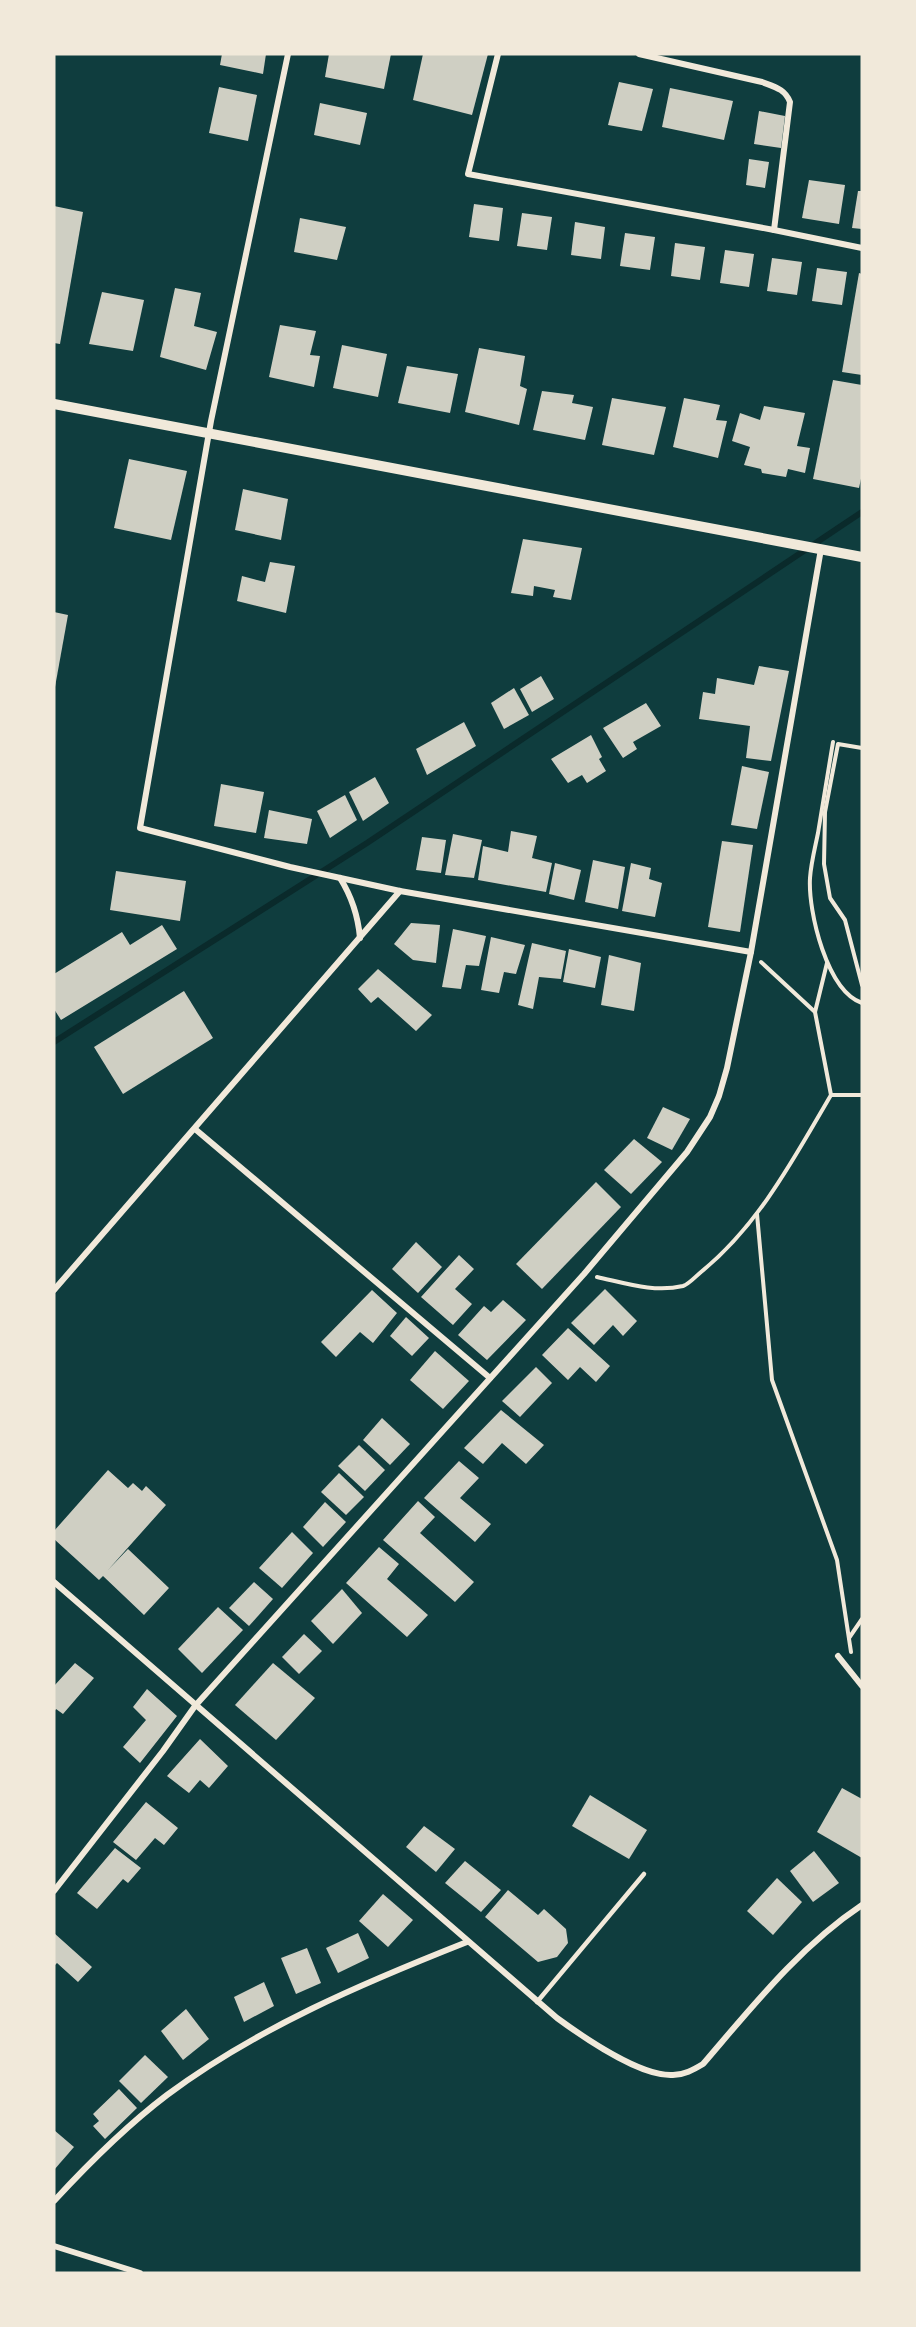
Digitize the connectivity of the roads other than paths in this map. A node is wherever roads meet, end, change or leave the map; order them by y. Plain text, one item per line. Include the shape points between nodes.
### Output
1 (288, 54) edge
2 (498, 54) edge
3 (639, 54) edge
4 (774, 230) junction
5 (862, 248) edge
6 (54, 404) edge
7 (209, 433) junction
8 (820, 549) junction
9 (862, 557) edge
10 (339, 878) junction
11 (400, 891) junction
12 (360, 938) junction
13 (751, 952) junction
14 (195, 1129) junction
15 (54, 1290) edge
16 (490, 1378) junction
17 (54, 1582) edge
18 (838, 1656) road end
19 (861, 1685) edge
20 (195, 1706) junction
21 (644, 1874) dead end
22 (54, 1891) edge
23 (862, 1905) edge
24 (467, 1942) junction
25 (537, 2001) junction
26 (54, 2201) edge
27 (54, 2246) edge
28 (141, 2273) edge

1 - 7 street
2 - 4 street via 468,174
3 - 4 street via 762,82 787,94 790,102
4 - 5 street
6 - 7 street
7 - 8 street
7 - 10 street via 140,828
8 - 9 street
8 - 13 street
10 - 11 street
10 - 12 street via 350,894
11 - 12 street
11 - 13 street
12 - 14 street
13 - 16 street via 727,1068 710,1117 687,1152
14 - 15 street
14 - 16 street
16 - 20 street
17 - 20 street
18 - 19 street
20 - 22 street
20 - 24 street
21 - 25 lane
23 - 25 street via 824,1933 774,1981 703,2064 688,2072 654,2073 636,2066 575,2031
24 - 25 street
24 - 26 street via 309,2010 203,2070 130,2125
27 - 28 street

